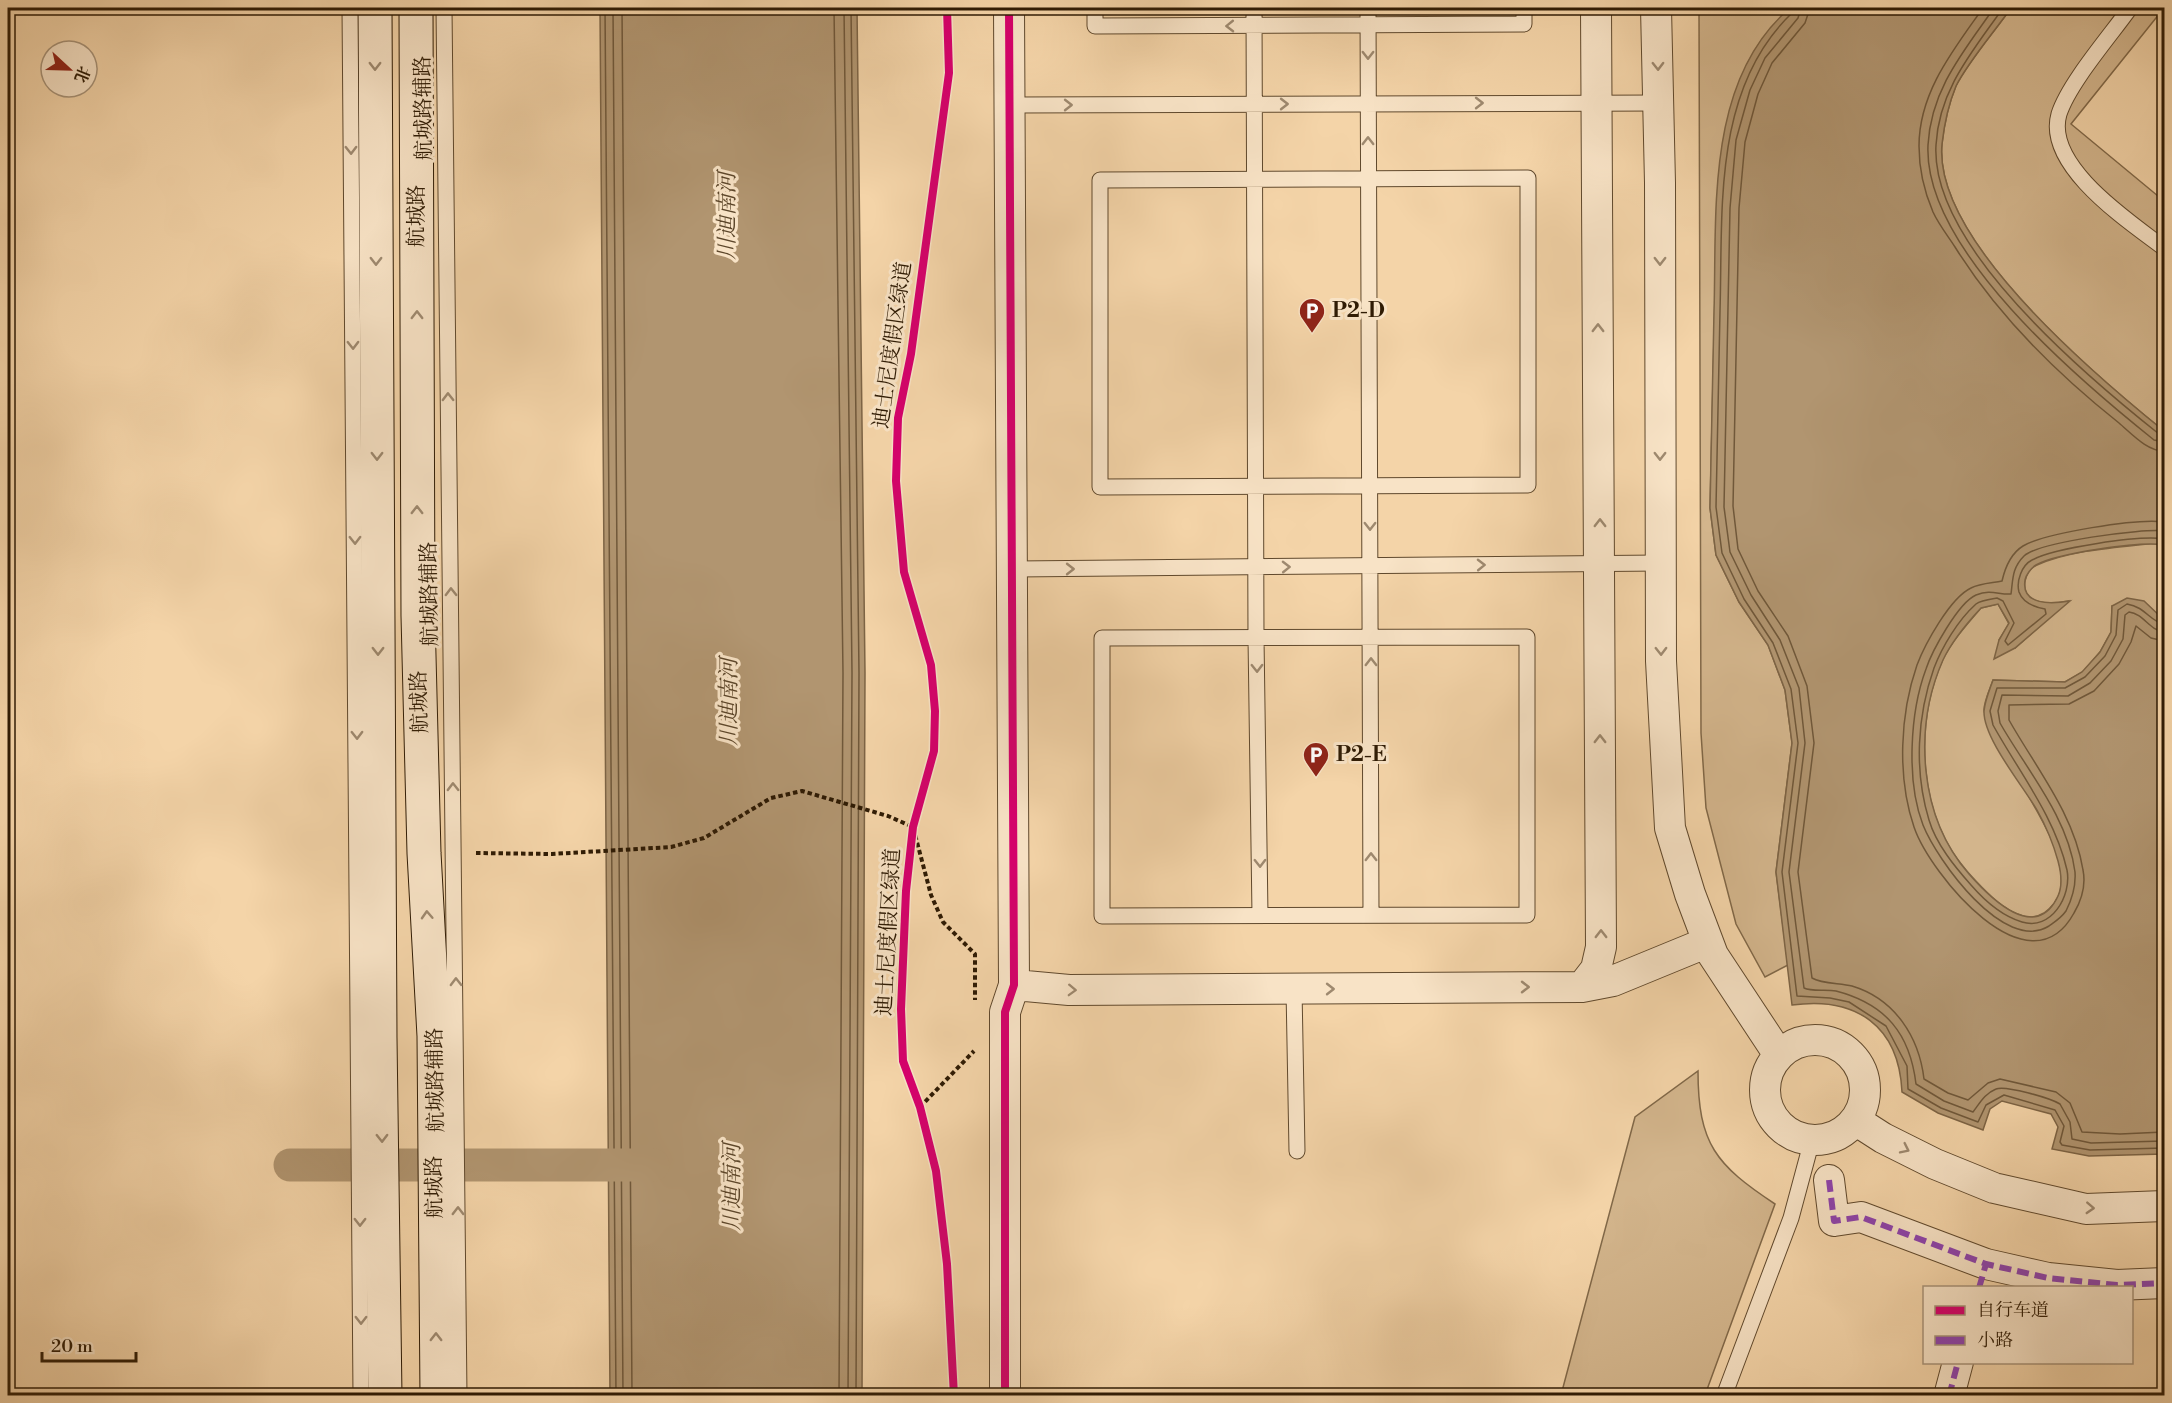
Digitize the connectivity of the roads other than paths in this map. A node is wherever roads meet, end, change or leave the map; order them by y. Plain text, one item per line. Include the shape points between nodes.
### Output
1 (350, 8) edge
2 (375, 8) edge
3 (416, 8) edge
4 (444, 8) edge
5 (1009, 8) edge
6 (1095, 8) edge
7 (1254, 8) edge
8 (1368, 8) edge
9 (1524, 8) edge
10 (1596, 8) edge
11 (1656, 8) edge
12 (2130, 8) edge
13 (1368, 25) junction
14 (1254, 26) junction
15 (1368, 103) junction
16 (1597, 103) junction
17 (1658, 103) junction
18 (1254, 104) junction
19 (1010, 105) junction
20 (1368, 178) junction
21 (1255, 179) junction
22 (2164, 248) edge
23 (1256, 486) junction
24 (1370, 486) junction
25 (1660, 563) junction
26 (1600, 564) junction
27 (1370, 566) junction
28 (1256, 567) junction
29 (1012, 569) junction
30 (1371, 637) junction
31 (1256, 638) junction
32 (1260, 915) junction
33 (1371, 915) junction
34 (1708, 942) junction
35 (1014, 985) junction
36 (1582, 987) junction
37 (1294, 989) junction
38 (370, 1038) junction
39 (445, 1038) junction
40 (1779, 1055) junction
41 (1854, 1120) junction
42 (1812, 1140) junction
43 (1297, 1151) dead end
44 (1829, 1180) dead end
45 (2164, 1206) edge
46 (372, 1265) junction
47 (447, 1269) junction
48 (1983, 1276) edge
49 (2164, 1283) edge
50 (1957, 1364) edge
51 (361, 1395) edge
52 (385, 1395) edge
53 (437, 1395) edge
54 (459, 1395) edge
55 (1005, 1395) edge
56 (1724, 1395) edge
57 (1949, 1395) edge

1 -> 38 lane
2 -> 38 main road, 航城路
39 -> 3 main road, 航城路 via 424,853 418,616
39 -> 4 lane, 航城路辅路 via 454,853
5 - 19 street
14 -> 6 lane via 1095,26
7 - 14 lane
8 - 13 lane
9 - 13 lane via 1524,24
10 - 16 street
11 -> 17 street
12 - 22 lane via 2075,85 2058,116 2060,142 2075,174
13 - 14 lane
13 -> 15 lane
14 - 18 lane
15 -> 16 lane
18 -> 15 lane
20 -> 15 lane
16 - 17 lane
26 -> 16 street
17 -> 25 street
19 -> 18 lane
18 - 21 lane
19 - 29 street
20 - 21 lane
20 - 24 lane
20 - 24 lane via 1528,178 1528,485
21 - 23 lane
21 - 23 lane via 1100,180 1100,487
23 - 24 lane
23 - 28 lane
24 -> 27 lane
25 - 26 lane
25 -> 34 street via 1670,828
27 -> 26 lane
36 -> 26 street via 1596,969 1601,947
28 -> 27 lane
27 - 30 lane
29 -> 28 lane
28 - 31 lane
29 - 35 street
30 - 31 lane
33 -> 30 lane
30 - 33 lane via 1527,637 1527,915
31 -> 32 lane
31 - 32 lane via 1102,638 1102,916
32 - 33 lane
34 - 36 street via 1612,981
34 - 40 street
35 -> 37 street via 1069,990
35 - 55 street via 1005,1012
37 -> 36 street
37 - 43 lane
38 -> 46 main road, 航城路
47 -> 39 main road, 航城路
40 - 41 street via 1792,1045 1808,1041 1825,1041 1847,1052 1861,1072 1864,1089 1862,1105
40 - 42 street via 1765,1084 1766,1101 1782,1128
41 - 42 street via 1843,1131
41 -> 45 street via 1935,1164 1994,1188 2086,1209
42 - 56 lane via 1791,1218
44 - 48 street via 1833,1221 1861,1217
46 -> 51 lane
46 - 52 main road, 航城路
53 -> 47 main road, 航城路
47 - 54 lane
48 - 49 street via 2117,1285
50 - 57 street

